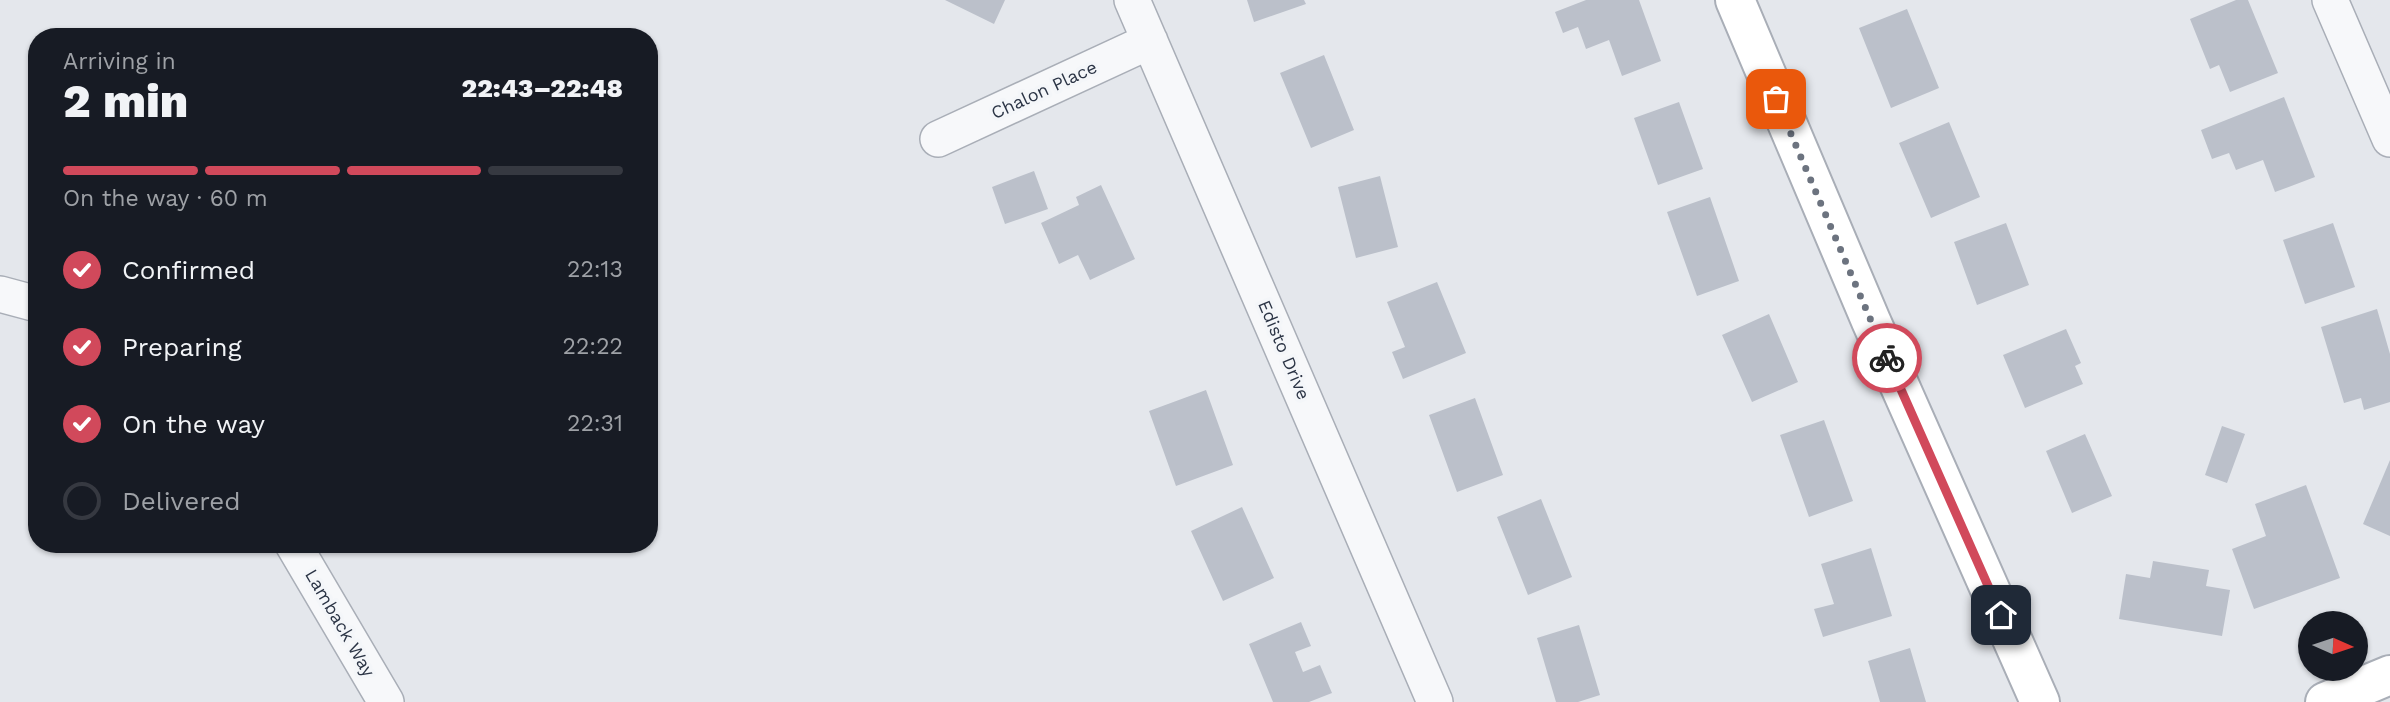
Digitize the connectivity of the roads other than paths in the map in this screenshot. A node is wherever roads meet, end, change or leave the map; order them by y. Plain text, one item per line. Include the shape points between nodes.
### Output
1 (1132, 0) edge
2 (1735, 0) edge
3 (2330, 0) edge
4 (1150, 41) junction
5 (938, 139) dead end
6 (2390, 139) edge
7 (0, 294) edge
8 (28, 302) edge
9 (298, 553) edge
10 (2390, 675) edge
11 (386, 702) edge
12 (1434, 702) edge
13 (2040, 702) edge
14 (2325, 702) edge

1 - 4 street, Edisto Drive
2 - 13 street
3 - 6 street
4 - 5 street, Chalon Place
4 - 12 street, Edisto Drive
7 - 8 street
9 - 11 street, Lamback Way
10 - 14 street

